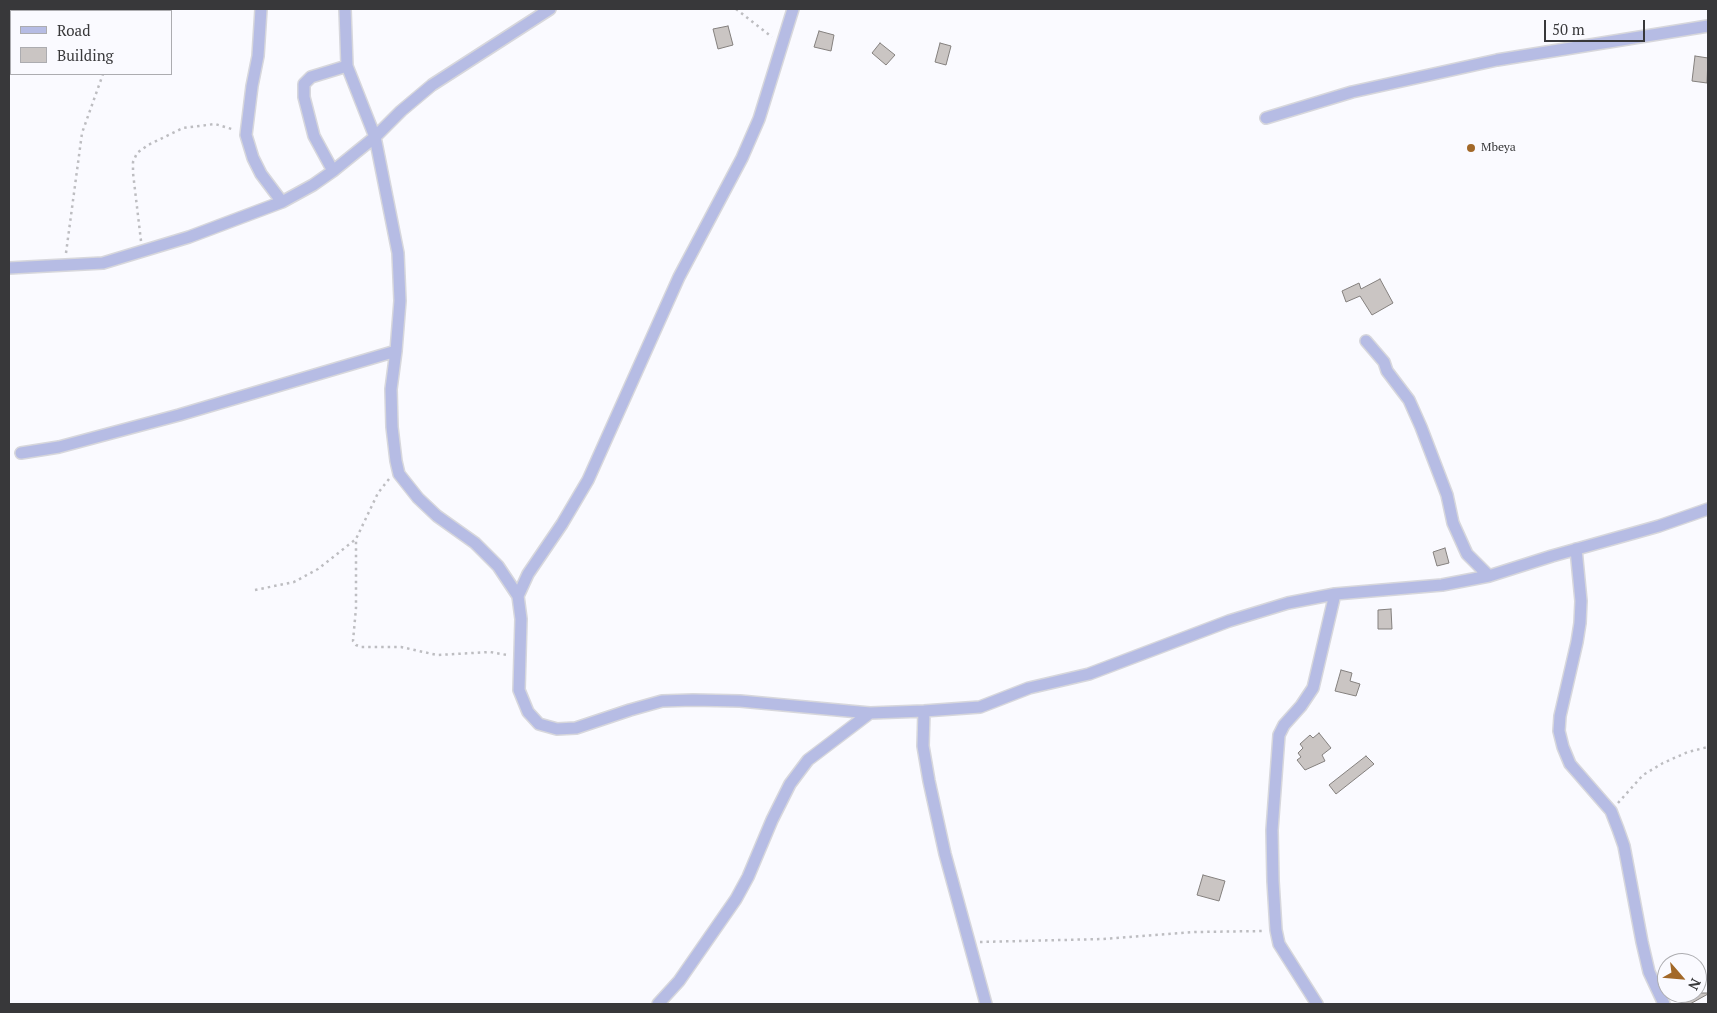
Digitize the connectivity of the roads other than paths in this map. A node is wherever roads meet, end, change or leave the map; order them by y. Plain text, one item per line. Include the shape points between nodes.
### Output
1 (261, 9) edge
2 (345, 9) edge
3 (550, 9) edge
4 (793, 9) edge
5 (1708, 26) edge
6 (347, 66) junction
7 (1266, 118) dead end
8 (375, 137) junction
9 (333, 171) junction
10 (282, 202) junction
11 (9, 268) edge
12 (1366, 341) dead end
13 (396, 351) junction
14 (21, 453) dead end
15 (1708, 509) edge
16 (1576, 549) junction
17 (1489, 576) junction
18 (1335, 594) junction
19 (518, 596) junction
20 (924, 712) junction
21 (870, 713) junction
22 (658, 1004) edge
23 (986, 1004) edge
24 (1317, 1004) edge
25 (1664, 1004) edge

1 - 10 street via 258,56 246,135 261,174
2 - 6 street
3 - 8 street via 432,85
4 - 19 street via 759,119 742,158 680,276 588,480 528,574
5 - 7 street via 1497,60 1352,92
6 - 8 street
6 - 9 street via 311,77 304,84 314,136
8 - 9 street
8 - 13 street via 398,253 400,301
9 - 10 street
10 - 11 street via 189,237 103,263
12 - 17 street via 1409,400 1448,495 1452,523 1467,554
13 - 14 street via 179,415 59,447
13 - 19 street via 391,418 399,474 437,516 498,566
15 - 16 street
16 - 17 street
16 - 25 street via 1580,623 1559,731 1570,764 1611,811 1624,846 1650,972
17 - 18 street via 1442,585
18 - 20 street via 1288,603 1229,621 1089,674 1029,688 980,707
18 - 24 street via 1313,688 1279,735 1272,830 1279,944
19 - 21 street via 519,690 528,712 539,724 557,729 576,728 662,701 740,701
20 - 21 street
20 - 23 street via 923,746 929,781
21 - 22 street via 808,760 790,784 736,899 679,982

